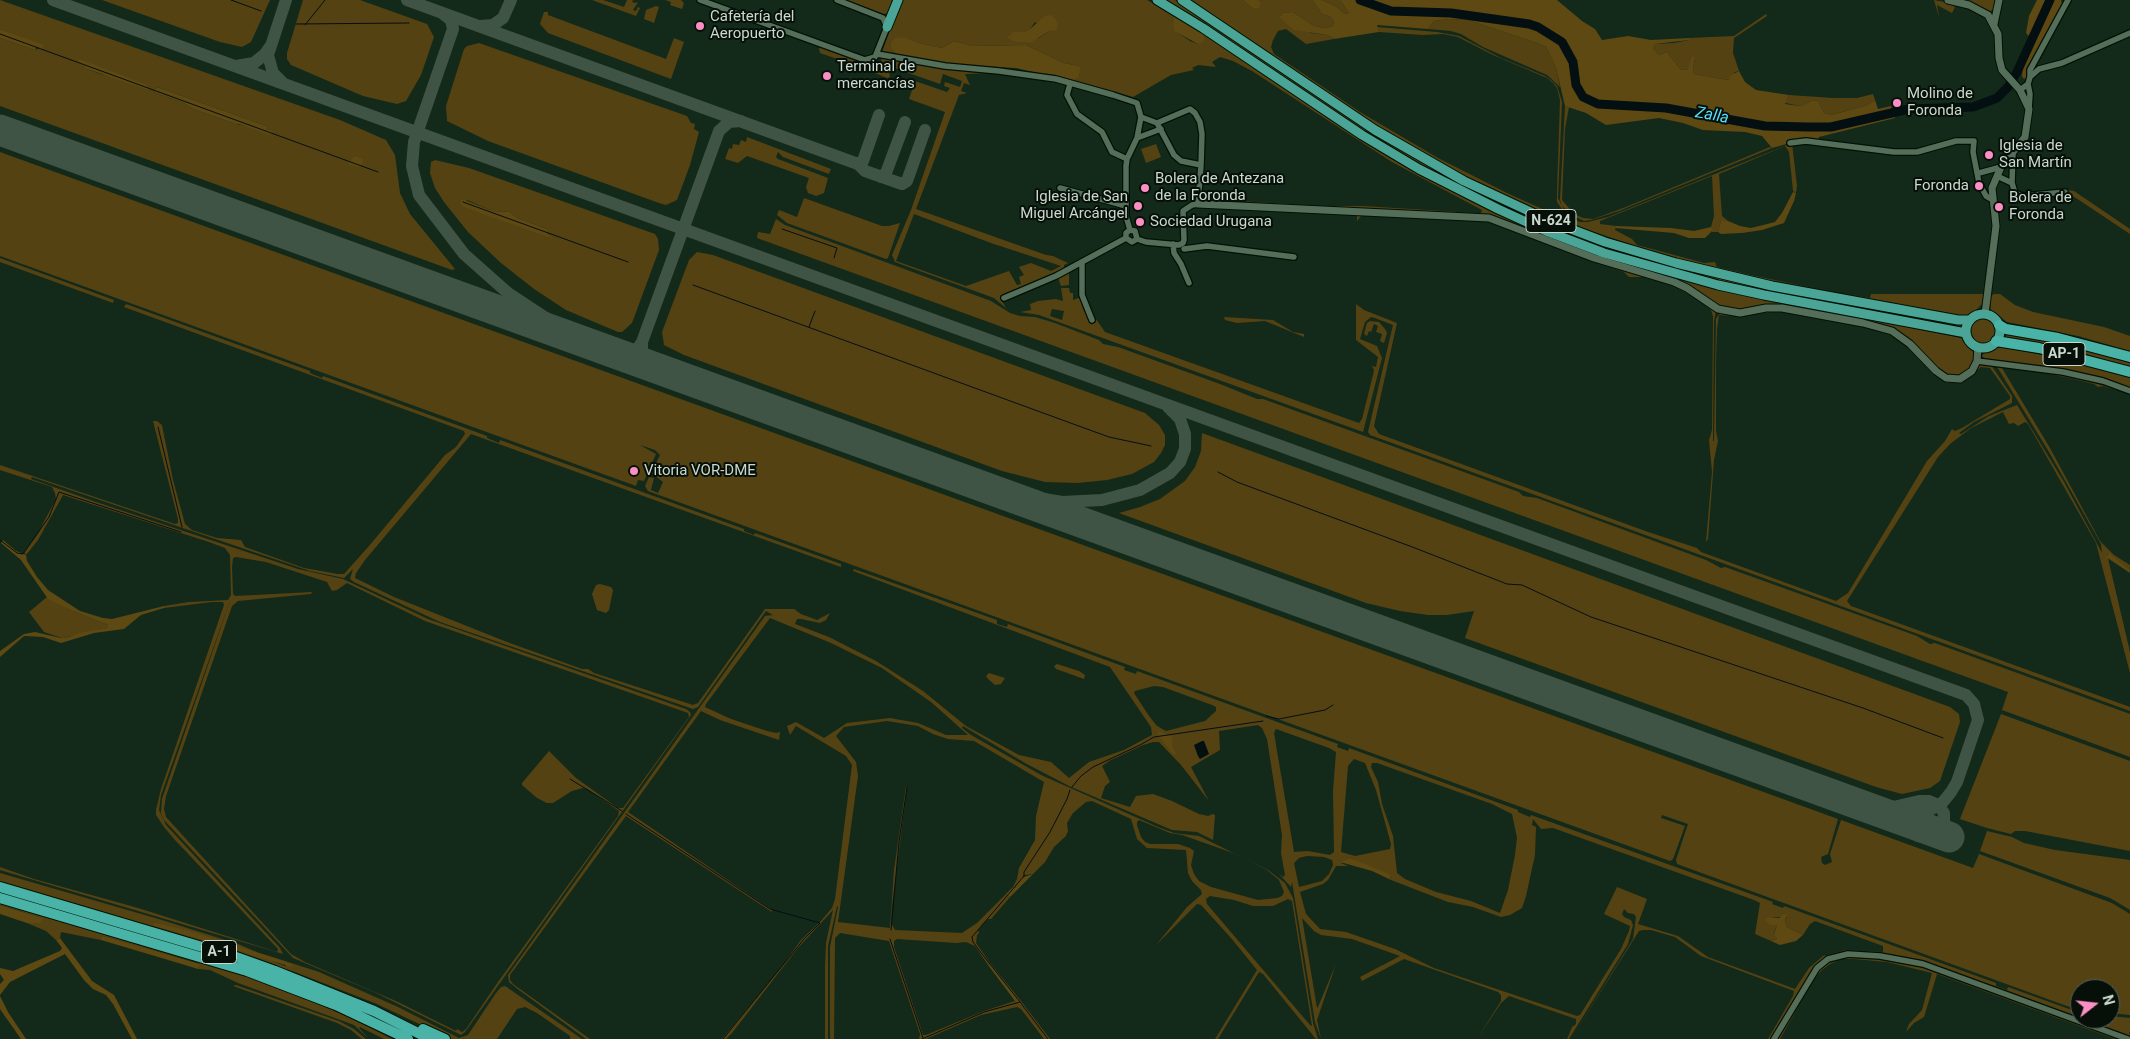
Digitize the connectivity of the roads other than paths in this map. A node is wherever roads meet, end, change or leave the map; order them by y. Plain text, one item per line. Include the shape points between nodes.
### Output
1 (700, 0) edge
2 (838, 0) edge
3 (898, 0) edge
4 (1157, 0) edge
5 (1182, 0) edge
6 (1948, 0) edge
7 (1999, 0) edge
8 (2068, 0) edge
9 (1994, 24) junction
10 (887, 27) junction
11 (2130, 33) edge
12 (877, 54) junction
13 (2029, 80) junction
14 (1070, 84) junction
15 (2019, 88) junction
16 (2028, 109) junction
17 (1141, 117) junction
18 (1157, 124) junction
19 (1162, 129) junction
20 (1137, 138) junction
21 (1790, 143) dead end
22 (2013, 153) junction
23 (1127, 159) junction
24 (1201, 164) junction
25 (2001, 167) junction
26 (1979, 173) junction
27 (1997, 176) junction
28 (2012, 183) junction
29 (1060, 188) dead end
30 (2065, 192) dead end
31 (1992, 200) junction
32 (1198, 204) junction
33 (1126, 206) junction
34 (1130, 230) junction
35 (1126, 238) junction
36 (1137, 238) junction
37 (1173, 244) junction
38 (1183, 246) junction
39 (1294, 257) dead end
40 (1082, 263) junction
41 (1181, 264) junction
42 (1189, 283) dead end
43 (1004, 298) dead end
44 (1985, 314) junction
45 (1092, 320) dead end
46 (1970, 320) junction
47 (1999, 325) junction
48 (1966, 333) junction
49 (1996, 341) junction
50 (1978, 347) junction
51 (2130, 357) edge
52 (1977, 361) junction
53 (2130, 372) edge
54 (2130, 391) edge
55 (0, 887) edge
56 (0, 898) edge
57 (337, 995) junction
58 (371, 1021) junction
59 (397, 1039) edge
60 (408, 1039) edge
61 (430, 1039) edge
62 (445, 1039) edge
63 (1774, 1039) edge
64 (2128, 1039) edge

1 - 12 street via 865,60
2 - 10 street via 880,16
3 - 10 highway
4 - 48 highway, N-624 via 1419,169 1546,231 1604,253 1718,285
5 - 46 highway, N-624 via 1383,135 1464,181 1550,221 1661,259 1772,286
6 - 9 street via 1980,10
7 - 9 street
8 - 13 street via 2030,70
9 - 15 street via 2002,70
10 - 12 street
11 - 13 street via 2039,70
12 - 14 street via 945,66 999,70
13 - 15 street
13 - 16 street
14 - 17 street via 1137,103
14 - 23 street via 1067,95 1077,114 1102,132 1112,152
15 - 16 street
16 - 22 street via 2025,137
17 - 18 street
17 - 20 street
18 - 19 street
18 - 24 street via 1190,110 1195,113 1202,134
19 - 20 street
19 - 24 street via 1174,156 1181,161
20 - 23 street
21 - 26 street via 1806,141 1917,152 1974,141 1973,152
22 - 25 street
22 - 28 street
23 - 33 street
24 - 32 street
25 - 26 street
25 - 27 street
26 - 31 street via 1979,183
27 - 28 street
27 - 31 street
28 - 30 street via 2016,193 2023,196
29 - 33 street
31 - 44 street via 1996,226
32 - 38 street via 1183,211
32 - 52 street via 1489,218 1572,251 1681,285 1718,309 1740,313 1782,308 1892,331 1946,378 1964,377
33 - 34 street
34 - 35 street
34 - 36 street via 1137,233
35 - 36 street via 1132,242
35 - 40 street
36 - 37 street
37 - 38 street
37 - 41 street
38 - 39 street
38 - 41 street
40 - 43 street
40 - 45 street via 1082,295
41 - 42 street
44 - 46 highway, N-624
44 - 47 highway
46 - 48 highway
47 - 49 highway
47 - 51 highway, AP-1
48 - 50 highway via 1970,342
49 - 50 highway via 1988,347
49 - 53 highway, AP-1 via 2039,348
50 - 52 street
52 - 54 street via 2063,372
55 - 57 highway, A-1 via 236,957
56 - 58 highway, A-1 via 247,971
57 - 61 highway, A-1
57 - 62 highway via 363,1002
58 - 59 highway
58 - 60 highway, A-1
63 - 64 street via 1817,968 1828,959 1848,954 1923,964

